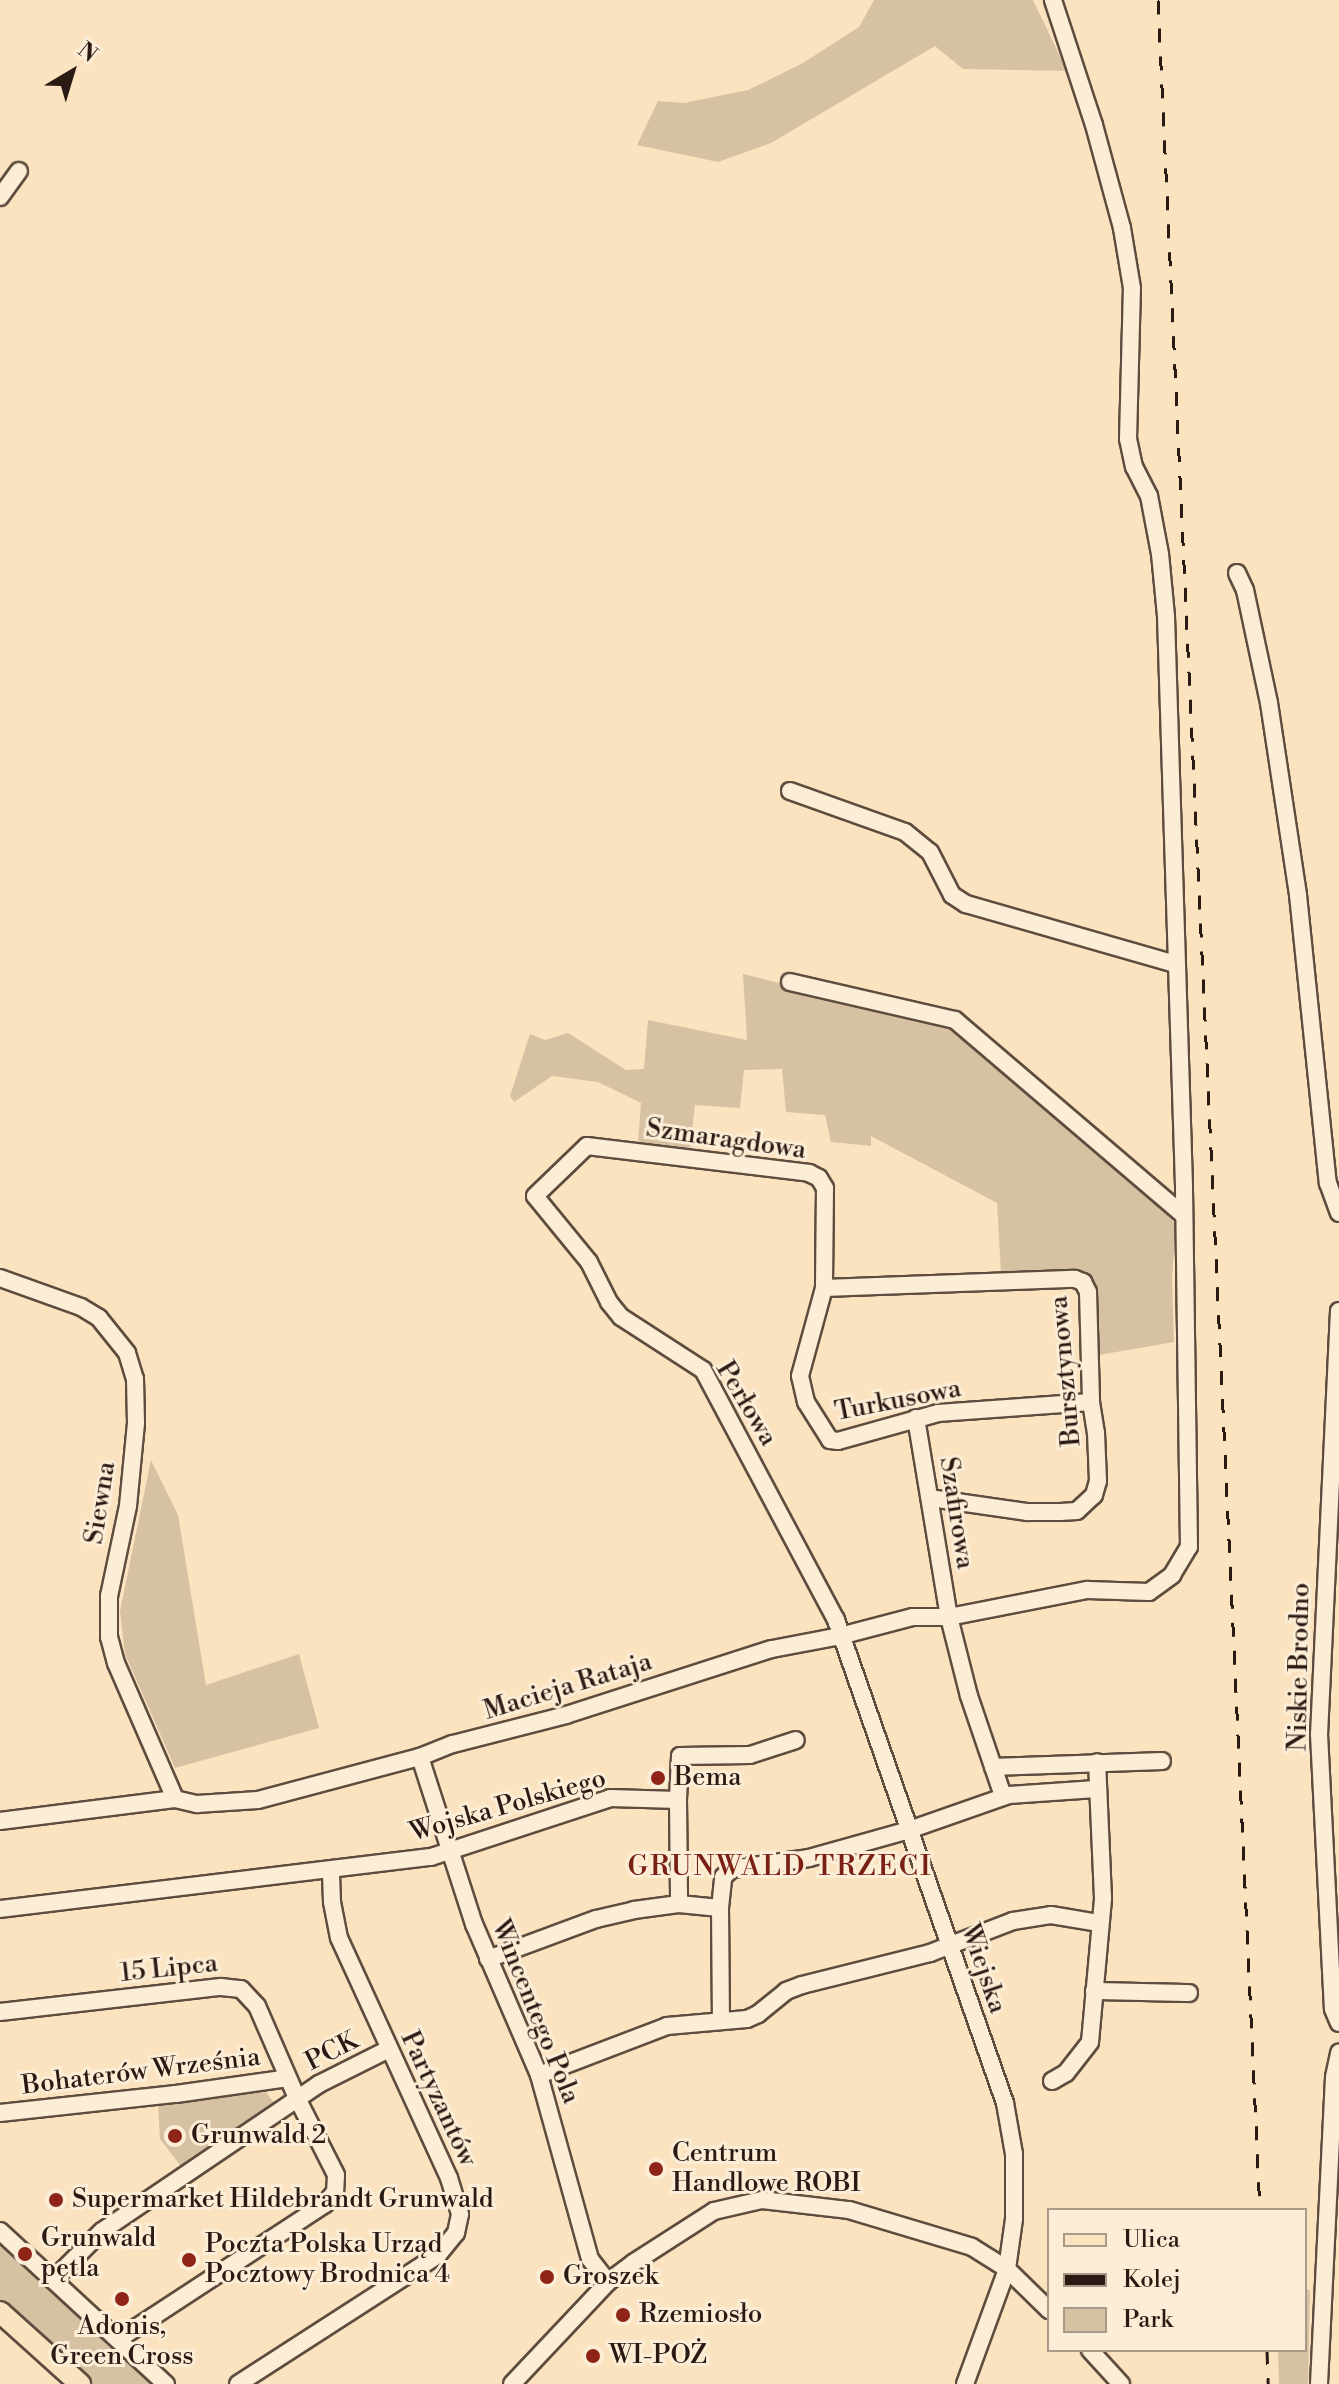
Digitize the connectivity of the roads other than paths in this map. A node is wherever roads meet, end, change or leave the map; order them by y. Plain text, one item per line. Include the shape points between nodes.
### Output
1 (1053, 0) edge
2 (19, 171) dead end
3 (0, 197) edge
4 (1237, 573) dead end
5 (790, 791) dead end
6 (1175, 964) junction
7 (790, 982) dead end
8 (535, 1196) joint
9 (1183, 1215) junction
10 (1339, 1215) edge
11 (0, 1278) edge
12 (824, 1288) junction
13 (1339, 1311) edge
14 (1091, 1402) junction
15 (916, 1418) junction
16 (930, 1498) junction
17 (949, 1617) junction
18 (840, 1636) junction
19 (796, 1740) dead end
20 (420, 1757) junction
21 (1162, 1761) dead end
22 (1097, 1762) junction
23 (993, 1767) junction
24 (1096, 1789) junction
25 (1003, 1796) junction
26 (175, 1799) junction
27 (678, 1800) junction
28 (0, 1821) edge
29 (909, 1830) junction
30 (449, 1851) junction
31 (331, 1870) junction
32 (679, 1904) junction
33 (720, 1908) junction
34 (0, 1909) edge
35 (1099, 1923) junction
36 (949, 1946) junction
37 (488, 1959) junction
38 (1094, 1991) junction
39 (1189, 1993) dead end
40 (0, 2012) edge
41 (721, 2018) junction
42 (1339, 2023) edge
43 (389, 2049) junction
44 (1339, 2053) edge
45 (539, 2075) junction
46 (288, 2078) junction
47 (1052, 2081) dead end
48 (297, 2098) junction
49 (0, 2113) edge
50 (0, 2231) edge
51 (1007, 2269) junction
52 (53, 2280) junction
53 (608, 2282) junction
54 (1047, 2308) edge
55 (0, 2312) edge
56 (119, 2339) junction
57 (1092, 2352) edge
58 (80, 2384) edge
59 (166, 2384) edge
60 (238, 2384) edge
61 (512, 2384) edge
62 (965, 2384) edge
63 (1121, 2384) edge
64 (1319, 2384) edge

1 - 6 street via 1098,138 1132,288 1128,439 1134,467 1149,496 1166,616
2 - 3 street
4 - 10 street via 1269,703 1298,895 1328,1183
5 - 6 street via 905,832 930,852 952,895 966,904
6 - 9 street
7 - 9 street via 955,1020
8 - 12 street, Szmaragdowa via 587,1146 809,1173 825,1188
8 - 18 street, Perłowa via 589,1262 621,1317 703,1370 786,1521
9 - 17 street, Macieja Rataja via 1189,1547 1172,1575 1149,1592 1087,1590
11 - 26 street, Siewna via 90,1313 127,1353 135,1379 136,1423 128,1506 109,1596 109,1637
12 - 14 street, Bursztynowa via 1083,1282 1088,1292
12 - 15 street, Turkusowa via 800,1376 806,1402 823,1434 838,1441
13 - 42 street, Niskie Brodno via 1319,1734 1333,2009
14 - 15 street, Turkusowa
14 - 16 street, Bursztynowa via 1098,1481 1094,1495 1077,1511 1027,1512
15 - 16 street, Szafirowa
16 - 17 street, Szafirowa
17 - 18 street, Macieja Rataja via 913,1617
17 - 23 street, Szafirowa
18 - 20 street, Macieja Rataja via 772,1649
18 - 29 street, Wiejska
19 - 27 street via 750,1755 680,1756
20 - 26 street, Macieja Rataja via 258,1800 197,1804
20 - 30 street, Wincentego Pola
21 - 22 street
22 - 23 street
22 - 24 street
23 - 25 street, Szafirowa
24 - 25 street
24 - 35 street via 1103,1872
25 - 29 street
26 - 28 street, Macieja Rataja
27 - 30 street, Wojska Polskiego via 610,1798
27 - 32 street
29 - 33 street via 809,1858 732,1869 723,1877
29 - 36 street, Wiejska
30 - 31 street, Wojska Polskiego
30 - 37 street, Wincentego Pola
31 - 34 street, Wojska Polskiego
31 - 43 street, Partyzantów via 339,1938
32 - 33 street
32 - 37 street via 596,1919
33 - 41 street
35 - 36 street via 1033,1916
35 - 38 street
36 - 41 street via 802,1985 747,2019
36 - 51 street, Wiejska via 1005,2103 1015,2188
37 - 45 street, Wincentego Pola
38 - 39 street
38 - 47 street via 1090,2042 1066,2073
40 - 46 street, 15 Lipca via 241,1989 257,2006
41 - 45 street via 667,2026
43 - 48 street, PCK
43 - 60 street, Partyzantów via 449,2178 460,2214 456,2233 438,2255
44 - 64 street
45 - 53 street, Wincentego Pola via 590,2259
46 - 48 street
46 - 49 street, Bohaterów Września
48 - 52 street, PCK via 102,2231
48 - 56 street via 336,2175 331,2199
50 - 52 street
51 - 53 street via 972,2247 886,2219 817,2204 762,2200 714,2211
51 - 54 street
51 - 62 street, Wiejska
52 - 56 street
53 - 61 street
55 - 58 main road
56 - 59 street
57 - 63 street

